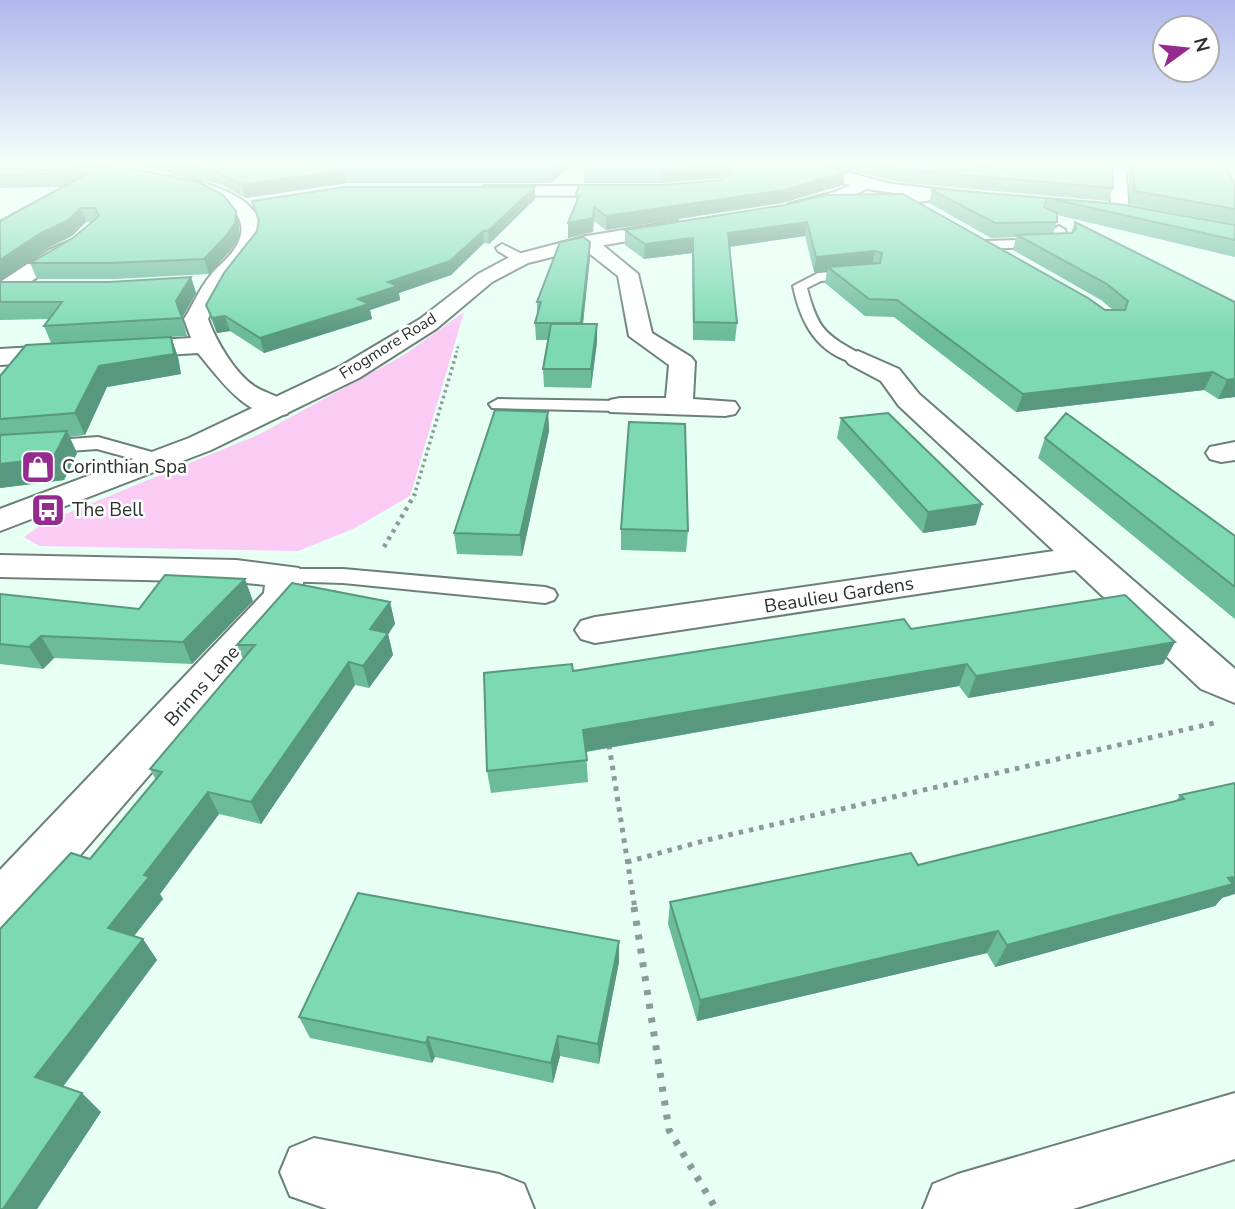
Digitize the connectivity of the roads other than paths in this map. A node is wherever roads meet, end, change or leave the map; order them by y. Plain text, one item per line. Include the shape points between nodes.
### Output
1 (251, 220) edge
2 (698, 224) edge
3 (93, 229) edge
4 (1059, 230) edge
5 (587, 242) junction
6 (979, 242) joint
7 (1021, 266) edge
8 (872, 273) edge
9 (216, 283) junction
10 (191, 284) edge
11 (46, 289) edge
12 (2, 290) edge
13 (205, 345) junction
14 (0, 357) edge
15 (858, 359) joint
16 (498, 404) dead end
17 (620, 406) joint
18 (679, 407) junction
19 (277, 408) junction
20 (725, 408) dead end
21 (0, 450) edge
22 (159, 460) junction
23 (0, 521) edge
24 (1083, 558) junction
25 (0, 566) edge
26 (286, 576) junction
27 (545, 594) dead end
28 (595, 630) dead end
29 (1235, 688) edge
30 (0, 908) edge
31 (1235, 1125) edge
32 (314, 1172) dead end
33 (499, 1209) edge
34 (958, 1209) edge

1 - 9 street via 248,244
2 - 5 street, Frogmore Road
3 - 12 street via 81,242
4 - 6 lane via 1063,242
5 - 18 street via 628,274 641,336 682,362
5 - 19 street, Frogmore Road via 511,253 428,324
6 - 7 street
8 - 15 lane via 818,277 800,286 808,321 818,336
9 - 10 street
9 - 13 street via 196,319
11 - 12 street
13 - 14 street
13 - 19 street via 243,391
15 - 24 street via 890,375 909,400
16 - 17 lane
17 - 18 street
18 - 20 street
19 - 22 street, Frogmore Road
21 - 22 lane via 98,443
22 - 23 street, Frogmore Road
24 - 28 street, Beaulieu Gardens
24 - 29 street via 1216,678
25 - 26 street
26 - 27 lane
26 - 30 street, Brinns Lane via 282,597
31 - 34 street
32 - 33 street

